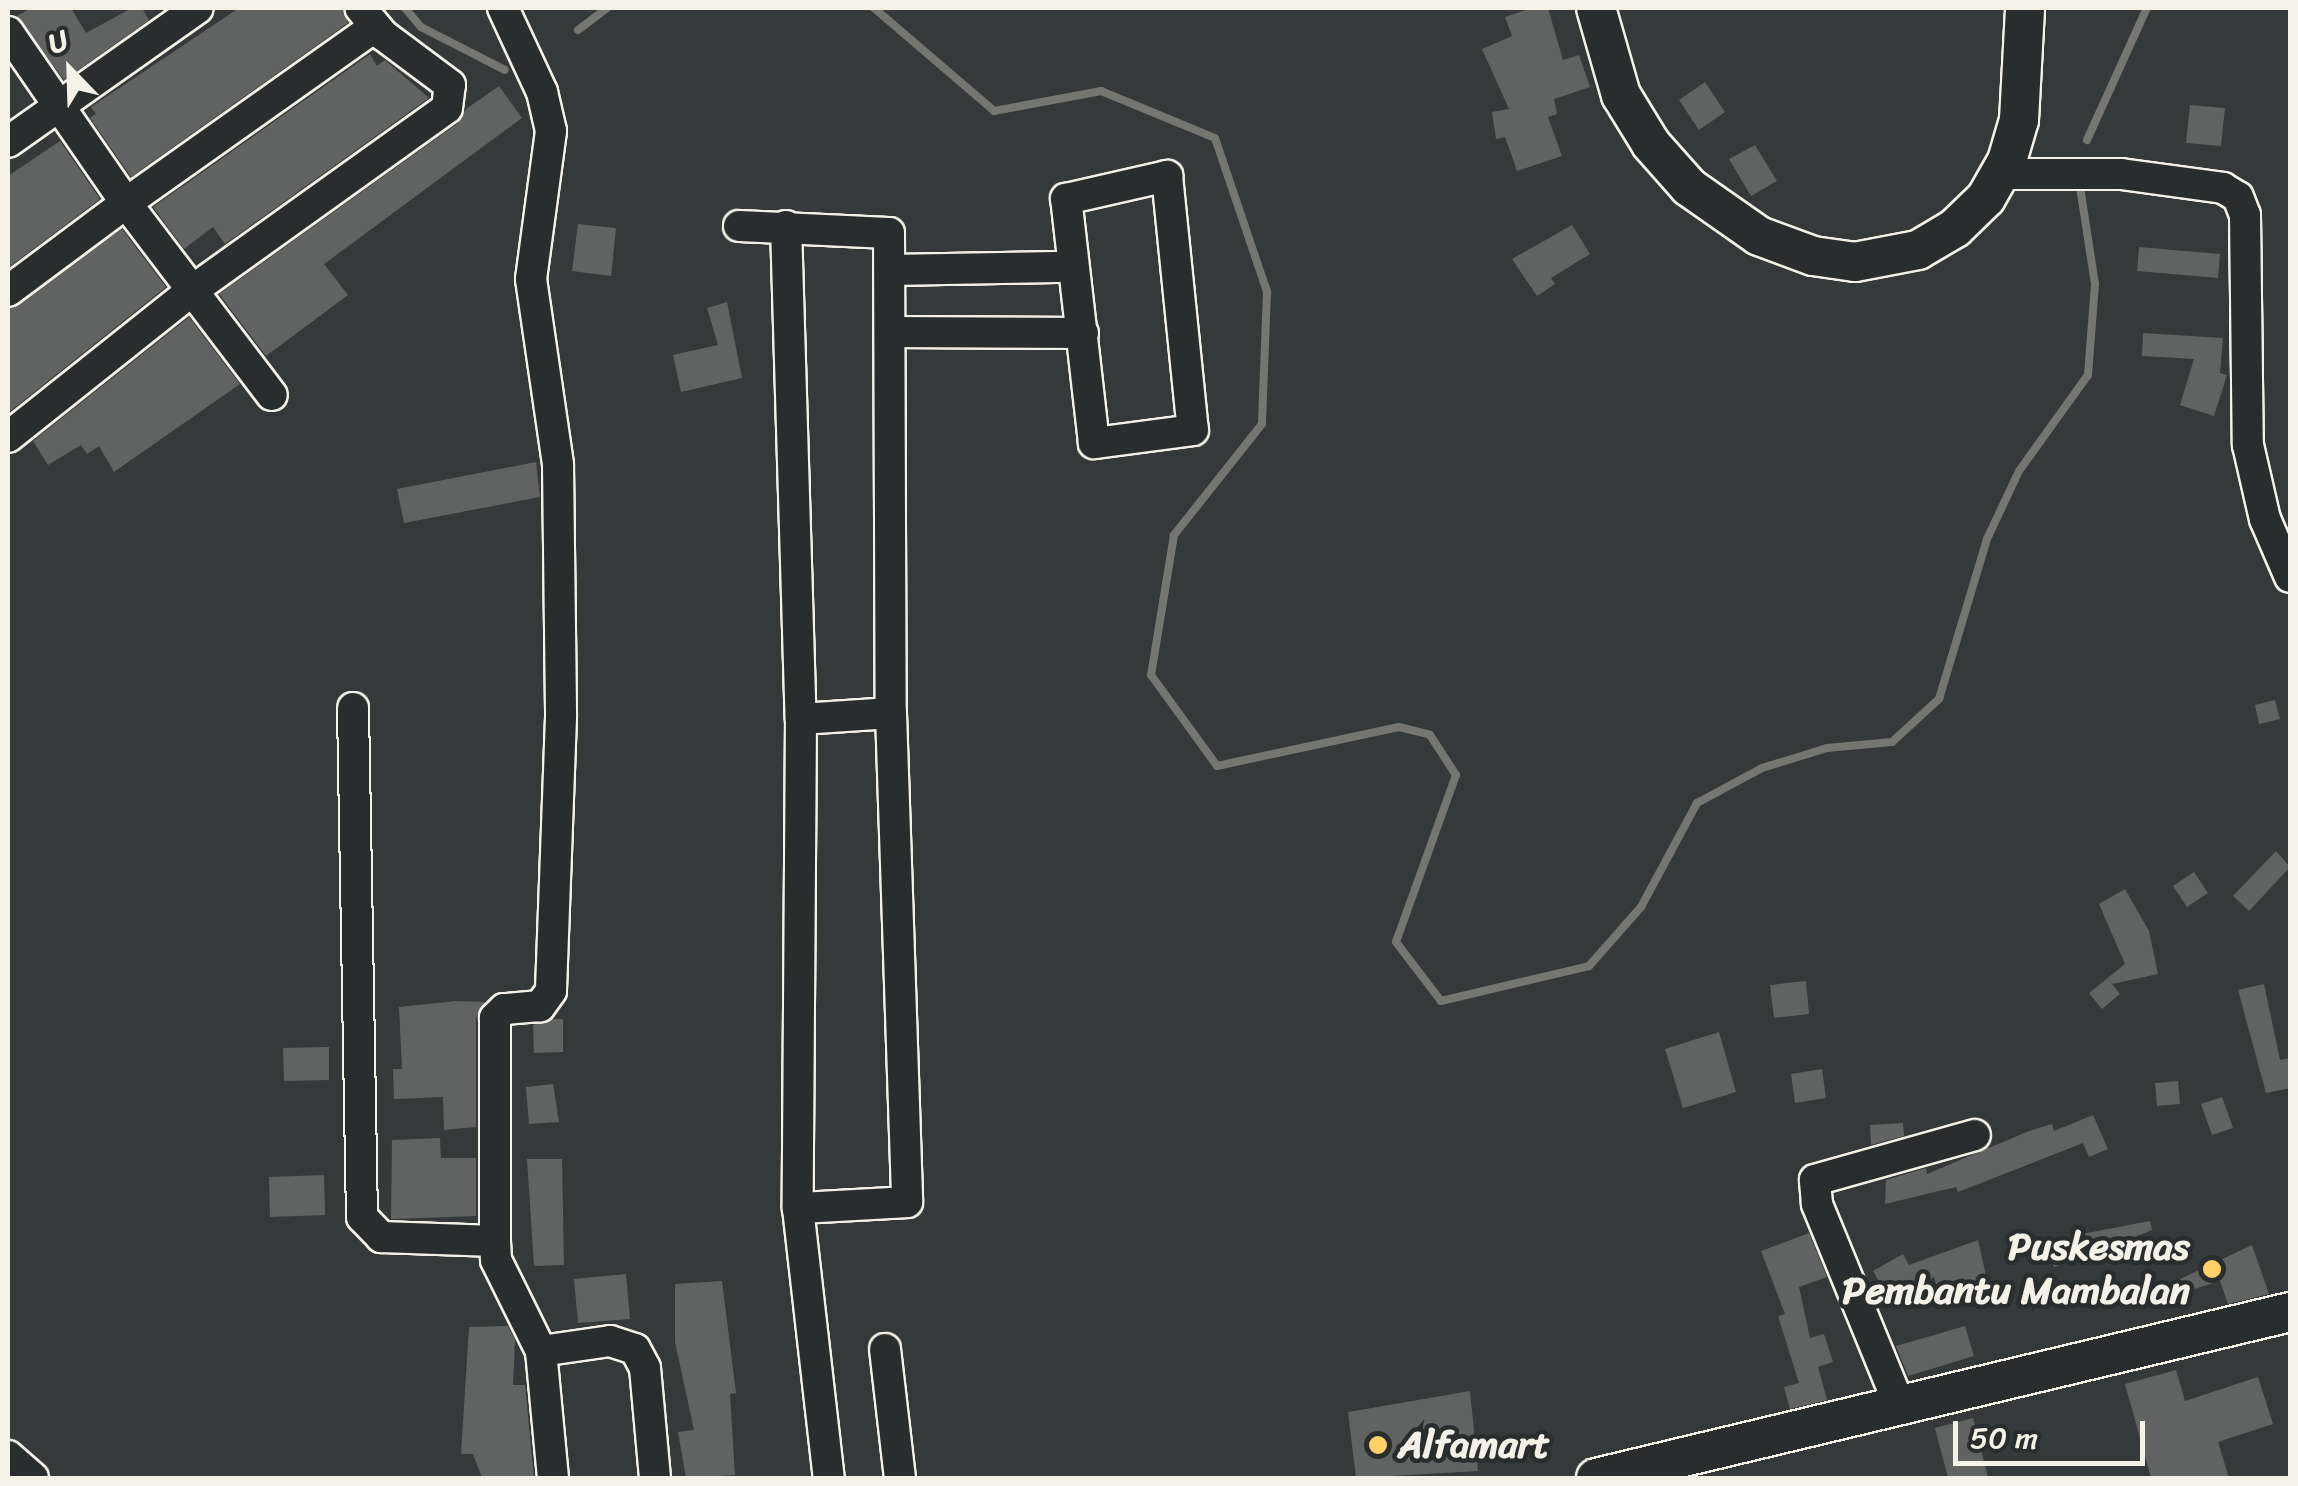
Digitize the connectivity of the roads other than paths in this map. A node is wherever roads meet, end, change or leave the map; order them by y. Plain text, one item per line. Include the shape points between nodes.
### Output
1 (198, 8) edge
2 (502, 8) edge
3 (1596, 8) edge
4 (2025, 8) edge
5 (368, 17) edge
6 (8, 32) edge
7 (58, 105) junction
8 (8, 142) edge
9 (2001, 174) junction
10 (126, 203) junction
11 (739, 226) dead end
12 (786, 226) junction
13 (1070, 267) junction
14 (890, 270) junction
15 (193, 290) junction
16 (8, 291) edge
17 (890, 332) junction
18 (1083, 333) junction
19 (272, 395) dead end
20 (8, 437) edge
21 (2290, 577) edge
22 (353, 708) dead end
23 (891, 713) junction
24 (801, 719) junction
25 (1975, 1135) dead end
26 (798, 1208) junction
27 (494, 1241) junction
28 (2290, 1312) edge
29 (885, 1349) dead end
30 (541, 1351) junction
31 (1901, 1409) junction
32 (8, 1456) edge
33 (33, 1478) edge
34 (553, 1478) edge
35 (656, 1478) edge
36 (829, 1478) edge
37 (900, 1478) edge
38 (1596, 1478) edge

1 - 7 street
2 - 27 street via 542,92 551,132 531,279 556,445 562,551 553,983 544,1004 504,1009 496,1018
3 - 9 street via 1610,68 1650,144 1710,205 1786,247 1855,262 1908,253 1963,221
4 - 9 street via 2019,120
5 - 10 street
5 - 15 street via 450,85 453,100
6 - 7 street
7 - 8 street
7 - 10 street
9 - 21 street via 2120,174 2223,188 2241,201 2248,445 2262,507
10 - 15 street
10 - 16 street
11 - 12 street
12 - 14 street via 890,233
12 - 24 street
13 - 14 street
13 - 18 street
13 - 18 street via 1066,199 1167,176 1192,430 1094,443
14 - 17 street
15 - 19 street
15 - 20 street
17 - 18 street
17 - 23 street
22 - 27 street via 362,1217 370,1231 385,1237
23 - 24 street
23 - 26 street via 906,1202
24 - 26 street
25 - 31 street via 1815,1180 1817,1204
26 - 36 street
27 - 30 street via 496,1260
28 - 31 street
29 - 37 street
30 - 34 street
30 - 35 street via 616,1340 636,1349 645,1368
31 - 38 street
32 - 33 street

